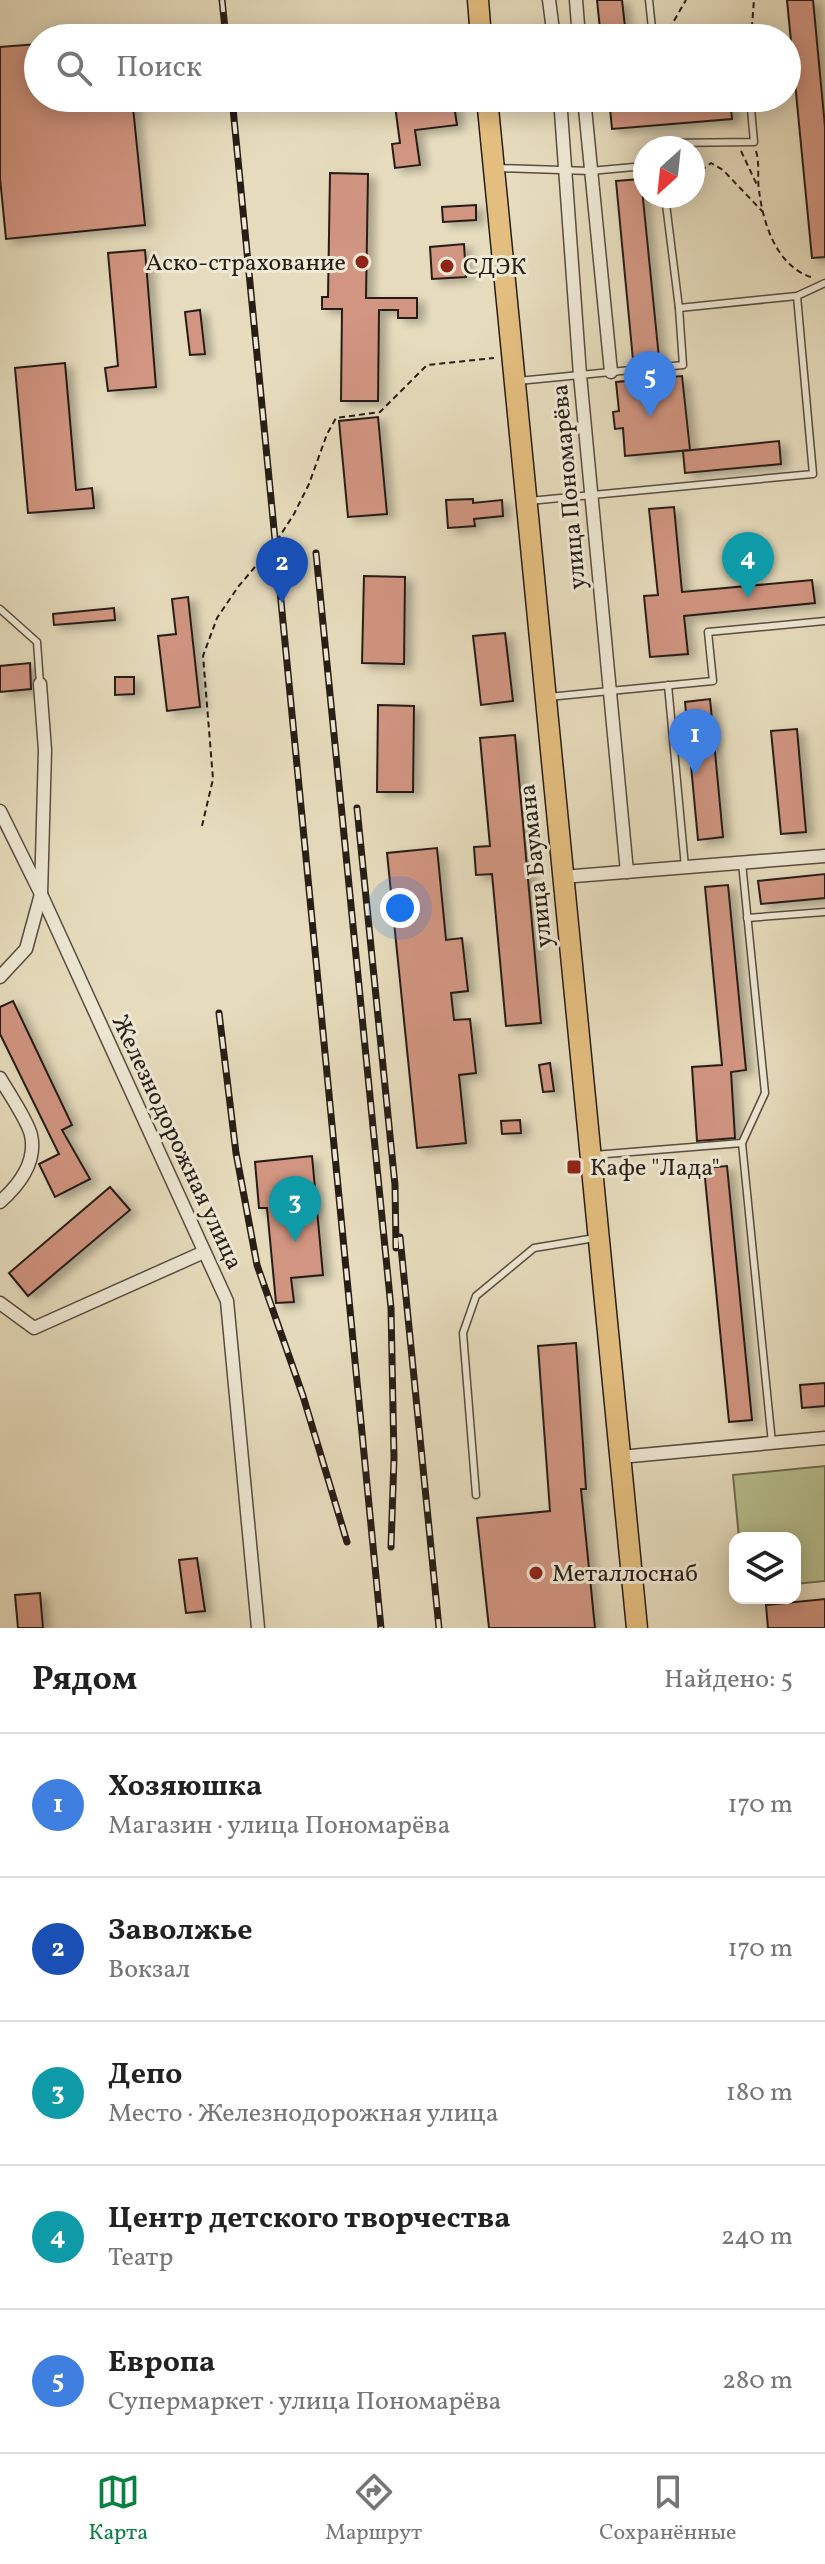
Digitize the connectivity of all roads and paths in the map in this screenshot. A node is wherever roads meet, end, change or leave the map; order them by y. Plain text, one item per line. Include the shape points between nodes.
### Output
1 (478, 0) edge
2 (549, 0) edge
3 (576, 0) edge
4 (649, 0) edge
5 (686, 0) edge
6 (754, 0) edge
7 (480, 24) edge
8 (552, 24) edge
9 (578, 24) edge
10 (652, 24) edge
11 (672, 24) edge
12 (752, 24) edge
13 (488, 112) edge
14 (561, 112) edge
15 (585, 112) edge
16 (751, 112) edge
17 (705, 142) edge
18 (738, 142) junction
19 (754, 142) junction
20 (633, 167) edge
21 (494, 168) junction
22 (705, 168) edge
23 (567, 170) junction
24 (590, 171) junction
25 (758, 189) junction
26 (666, 208) edge
27 (764, 213) junction
28 (815, 278) dead end
29 (825, 283) edge
30 (797, 296) junction
31 (679, 308) junction
32 (499, 357) dead end
33 (611, 372) junction
34 (580, 375) junction
35 (514, 381) junction
36 (591, 495) junction
37 (526, 501) junction
38 (0, 609) edge
39 (825, 621) edge
40 (40, 684) joint
41 (668, 685) junction
42 (610, 691) junction
43 (545, 697) junction
44 (0, 811) edge
45 (202, 826) dead end
46 (825, 856) edge
47 (742, 863) junction
48 (685, 867) junction
49 (627, 872) junction
50 (562, 877) junction
51 (41, 894) junction
52 (825, 912) edge
53 (747, 918) junction
54 (0, 977) edge
55 (0, 1078) edge
56 (742, 1143) junction
57 (590, 1155) junction
58 (0, 1202) edge
59 (598, 1238) junction
60 (204, 1252) junction
61 (0, 1303) edge
62 (825, 1438) edge
63 (772, 1443) junction
64 (620, 1457) junction
65 (476, 1495) dead end
66 (258, 1628) edge
67 (637, 1628) edge

1 - 7 main road
2 - 8 street
3 - 9 street
4 - 10 lane
5 - 11 path
6 - 12 path
13 - 21 main road, улица Баумана
14 - 23 street, улица Пономарёва
15 - 24 street
16 - 19 lane
17 - 18 lane
18 - 19 lane
18 - 25 path
19 - 25 path
20 - 24 lane
21 - 23 lane
21 - 35 main road, улица Баумана
22 - 27 path via 711,163 723,170
23 - 24 lane
23 - 34 street, улица Пономарёва
24 - 33 street
25 - 27 path
26 - 31 lane
27 - 28 path via 784,260
29 - 30 lane
30 - 31 lane
30 - 36 lane via 813,474
31 - 33 lane via 683,365
32 - 45 path via 427,365 380,412 336,418 294,514 217,618 203,656 213,779
33 - 34 lane
34 - 35 lane
34 - 36 street, улица Пономарёва
35 - 37 main road, улица Баумана
36 - 37 lane
36 - 42 street, улица Пономарёва
37 - 43 main road, улица Баумана
38 - 40 lane via 37,642
39 - 41 lane via 708,632 713,681
40 - 51 street, Железнодорожная улица via 45,750
41 - 42 lane
41 - 48 lane
42 - 43 lane
42 - 49 street, улица Пономарёва
43 - 50 main road, улица Баумана
44 - 51 street
46 - 47 street
47 - 48 street
47 - 53 lane
48 - 49 street
49 - 50 street
50 - 57 main road, улица Баумана
51 - 54 street via 26,949
51 - 60 street, Железнодорожная улица
52 - 53 lane
53 - 56 lane via 765,1093
55 - 58 street via 31,1135 29,1162 17,1186
56 - 57 lane
56 - 63 lane
57 - 59 main road, улица Баумана
59 - 64 main road, улица Баумана
59 - 65 lane via 534,1248 476,1296 463,1333
60 - 61 street via 34,1328
60 - 66 street, Железнодорожная улица via 227,1301
62 - 63 street
63 - 64 street
64 - 67 main road, улица Баумана

